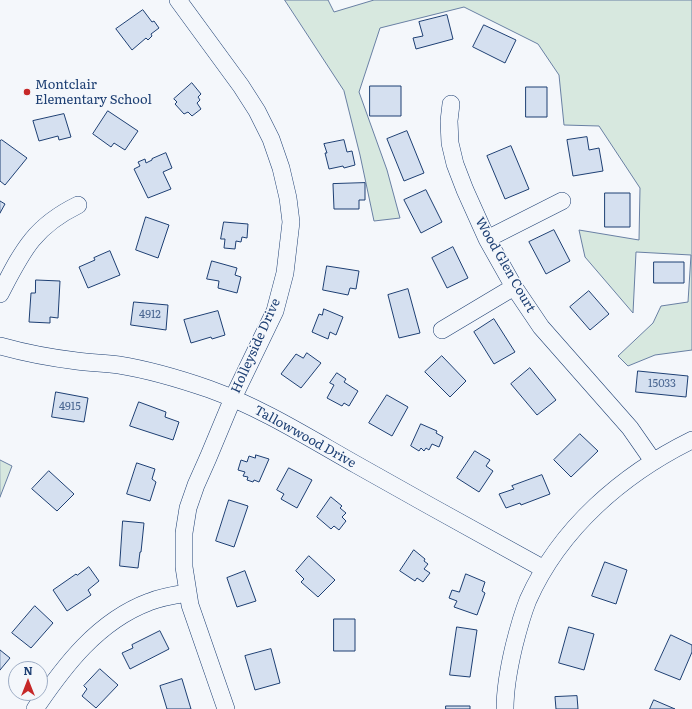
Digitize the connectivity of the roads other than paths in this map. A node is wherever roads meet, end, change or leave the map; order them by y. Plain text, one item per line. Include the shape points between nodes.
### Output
1 (180, 1) edge
2 (450, 104) dead end
3 (562, 201) dead end
4 (78, 205) dead end
5 (487, 239) junction
6 (514, 287) junction
7 (0, 294) edge
8 (442, 330) dead end
9 (0, 346) edge
10 (233, 398) junction
11 (692, 440) edge
12 (653, 461) junction
13 (544, 569) junction
14 (187, 593) junction
15 (35, 709) edge
16 (226, 709) edge
17 (504, 709) edge

1 - 10 street, Holleyside Drive via 257,111 271,139 288,198 291,222 285,273 275,311
2 - 5 street, Wood Glen Court via 450,143 455,164
3 - 5 street
4 - 7 street via 44,226 27,244
5 - 6 street, Wood Glen Court
6 - 8 street
6 - 12 street, Wood Glen Court via 541,327 630,428
9 - 10 street, Tallowwood Drive via 25,353 119,365 160,374
10 - 13 street, Tallowwood Drive via 268,414
10 - 14 street, Holleyside Drive via 188,508 184,533
11 - 12 street
12 - 13 street via 601,501 578,525
13 - 17 street via 520,621
14 - 15 street via 149,602 110,623 72,658
14 - 16 street, Holleyside Drive

